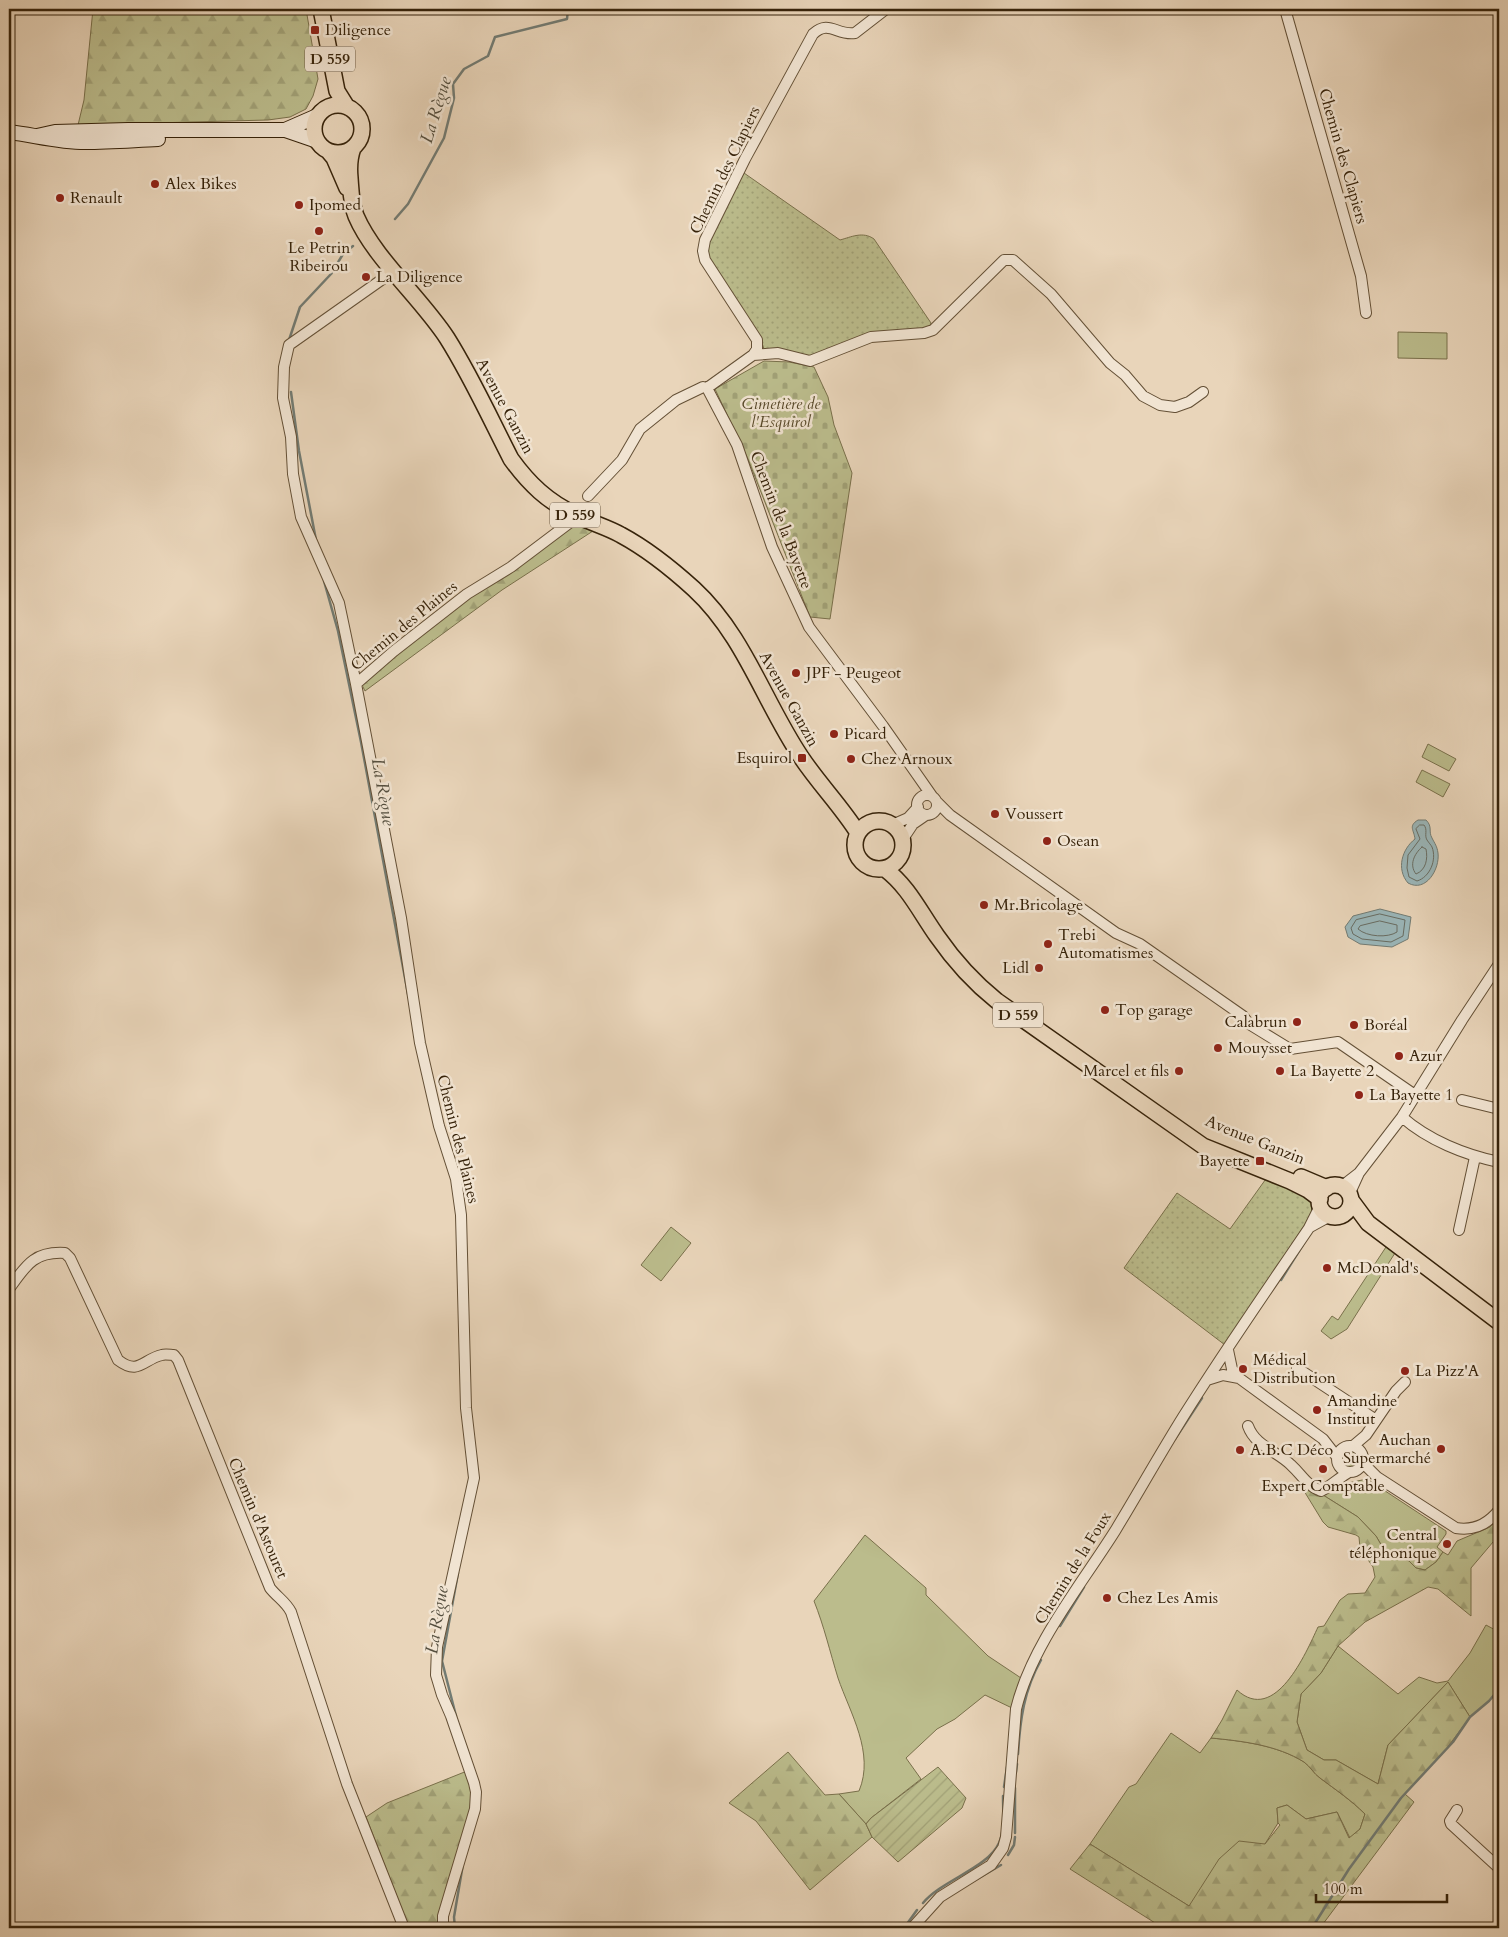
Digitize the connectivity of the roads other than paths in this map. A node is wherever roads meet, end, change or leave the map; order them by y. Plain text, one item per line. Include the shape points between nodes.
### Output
1 (310, 9) edge
2 (321, 9) edge
3 (886, 9) edge
4 (1285, 9) edge
5 (347, 107) junction
6 (321, 113) junction
7 (285, 130) junction
8 (9, 132) edge
9 (317, 141) junction
10 (353, 148) junction
11 (329, 152) junction
12 (351, 198) junction
13 (394, 271) junction
14 (1366, 313) dead end
15 (753, 355) junction
16 (707, 388) junction
17 (1202, 392) dead end
18 (588, 496) dead end
19 (576, 516) junction
20 (356, 684) junction
21 (833, 798) junction
22 (928, 805) junction
23 (870, 823) junction
24 (892, 825) junction
25 (858, 833) junction
26 (902, 840) junction
27 (901, 856) junction
28 (884, 869) junction
29 (915, 900) junction
30 (1499, 964) edge
31 (1415, 1095) junction
32 (1462, 1100) dead end
33 (1499, 1109) edge
34 (1402, 1117) junction
35 (1475, 1157) junction
36 (1499, 1161) edge
37 (1335, 1201) junction
38 (1459, 1230) dead end
39 (9, 1289) edge
40 (1499, 1322) edge
41 (1228, 1350) junction
42 (1221, 1359) junction
43 (1297, 1368) dead end
44 (1226, 1375) junction
45 (1210, 1376) junction
46 (1239, 1378) junction
47 (1405, 1382) dead end
48 (1376, 1420) junction
49 (1248, 1426) dead end
50 (1323, 1439) junction
51 (1355, 1458) junction
52 (1338, 1461) junction
53 (1335, 1480) junction
54 (1499, 1510) edge
55 (1457, 1810) dead end
56 (1499, 1868) edge
57 (404, 1928) edge
58 (443, 1928) edge
59 (912, 1928) edge

1 - 6 main road, D 559 via 327,92
2 - 5 main road, D 559 via 337,91
3 - 15 street, Chemin des Clapiers via 855,33 825,27 813,34 705,240 705,260 757,340
4 - 14 street, Chemin des Clapiers via 1361,276
5 - 6 main road via 340,105
5 - 10 main road via 358,116 362,129
6 - 7 main road
6 - 9 main road via 314,129
7 - 8 main road via 201,131 166,138 85,142
7 - 9 main road
9 - 11 main road
10 - 11 main road via 345,152
10 - 12 main road, Avenue Ganzin / D 559 via 349,167
11 - 12 main road, Avenue Ganzin / D 559
12 - 13 main road, Avenue Ganzin / D 559 via 362,228
13 - 19 main road, Avenue Ganzin / D 559 via 461,360 511,459 546,498
13 - 20 street via 289,345 284,367 284,398 301,517 340,604
15 - 16 street
15 - 17 street via 778,353 810,361 871,337 933,330 1004,260 1013,260 1051,294 1143,396 1160,405 1175,407
16 - 18 street via 676,400 640,429 622,460
16 - 22 street, Chemin de la Bayette via 737,445 772,547 809,627 921,779
19 - 20 street, Chemin des Plaines via 533,551 428,624
19 - 21 main road, Avenue Ganzin / D 559 via 621,534 649,553 713,609 743,651 802,758
20 - 58 street, Chemin des Plaines via 402,918 420,1043 439,1126 456,1179 461,1215 466,1408 474,1478 437,1647 436,1675 474,1783 476,1809 443,1916
21 - 23 main road, Avenue Ganzin / D 559
21 - 25 main road, Avenue Ganzin / D 559
22 - 24 street
22 - 26 street
22 - 31 street via 950,815 1116,933 1140,944 1243,1016 1249,1024 1290,1049 1338,1042
23 - 24 main road
23 - 25 main road
24 - 26 main road
25 - 28 main road via 855,849 860,861 869,868
26 - 27 main road
27 - 28 main road
27 - 29 main road, Avenue Ganzin / D 559
28 - 29 main road, Avenue Ganzin / D 559
29 - 37 main road, Avenue Ganzin / D 559 via 952,957 982,988 1146,1105 1210,1143
30 - 31 street, Chemin de la Foux
31 - 34 street, Chemin de la Foux
32 - 33 street
34 - 35 street via 1416,1129
34 - 37 street, Chemin de la Foux
35 - 36 street
35 - 38 street
37 - 40 main road
37 - 41 street, Chemin de la Foux via 1309,1228
39 - 57 street, Chemin d'Astouret via 28,1263 39,1255 65,1253 118,1360 135,1368 162,1354 174,1355 178,1360 270,1588 291,1612 347,1784
41 - 42 street, Chemin de la Foux
41 - 46 street via 1232,1369
42 - 44 street
42 - 45 street, Chemin de la Foux
43 - 48 street
44 - 45 street
44 - 46 street
45 - 59 street, Chemin de la Foux via 1059,1616 1028,1673 1016,1709 1008,1823 1003,1848 991,1865 940,1897
46 - 50 street
47 - 48 street
48 - 51 street
49 - 53 street via 1256,1439 1291,1465 1310,1486 1321,1491
50 - 51 street
50 - 52 street
51 - 52 street via 1343,1470
51 - 52 street via 1340,1450
51 - 53 street
51 - 54 street via 1377,1477 1456,1528 1488,1522
52 - 53 street
55 - 56 street via 1451,1824

